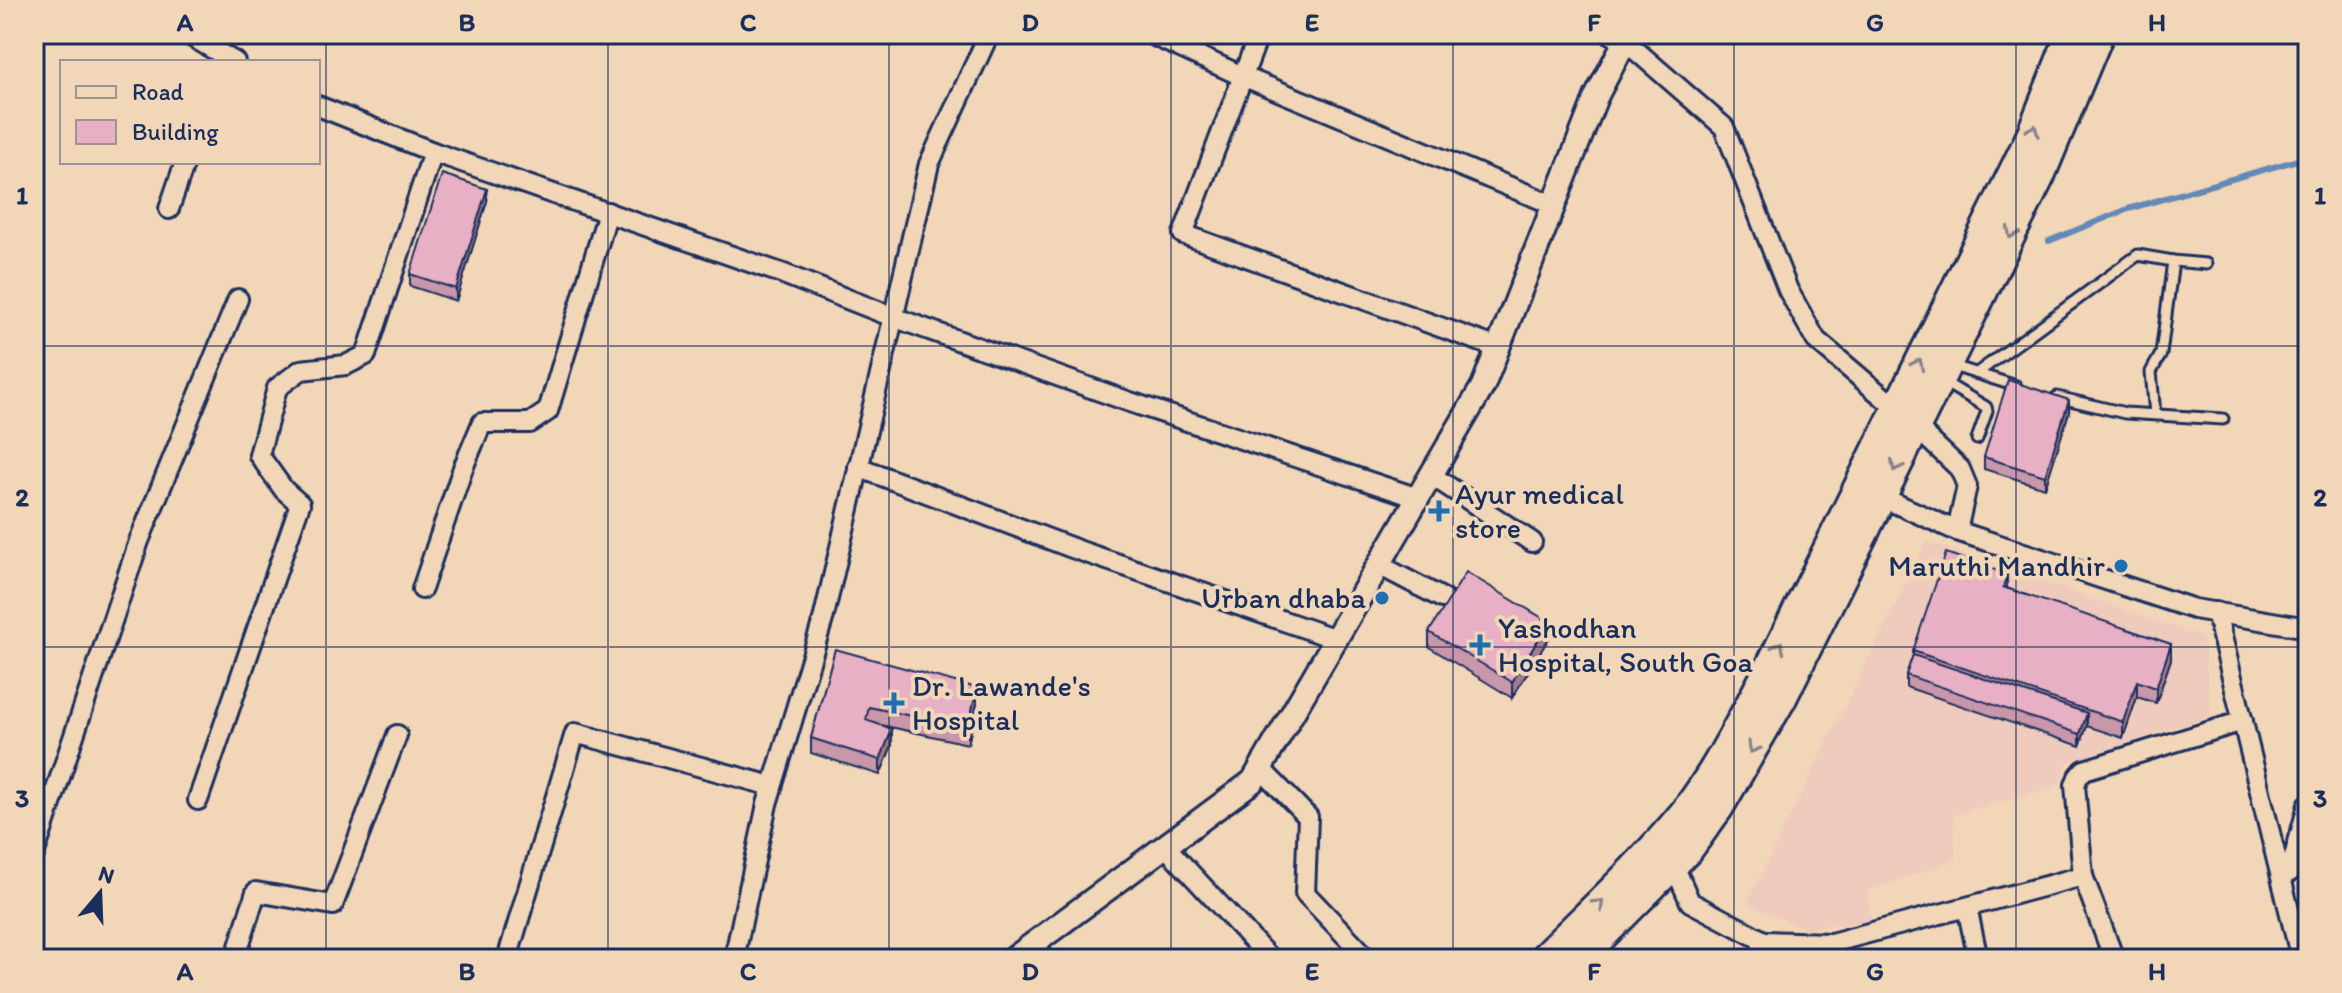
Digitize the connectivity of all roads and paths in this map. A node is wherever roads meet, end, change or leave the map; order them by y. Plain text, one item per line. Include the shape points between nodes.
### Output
1 (187, 34) edge
2 (1150, 34) edge
3 (1259, 34) edge
4 (2071, 34) edge
5 (2099, 34) edge
6 (984, 35) edge
7 (1621, 36) edge
8 (226, 60) edge
9 (1242, 76) junction
10 (320, 107) edge
11 (433, 152) junction
12 (184, 164) edge
13 (1554, 205) junction
14 (169, 209) dead end
15 (608, 212) junction
16 (2173, 261) junction
17 (2206, 264) dead end
18 (238, 299) dead end
19 (893, 317) junction
20 (1498, 348) junction
21 (1943, 371) junction
22 (1977, 373) junction
23 (2020, 387) edge
24 (2049, 395) edge
25 (2155, 414) junction
26 (1906, 418) junction
27 (2223, 419) dead end
28 (1977, 439) dead end
29 (858, 467) junction
30 (1431, 475) junction
31 (1881, 497) junction
32 (1418, 498) junction
33 (1957, 531) junction
34 (1532, 542) dead end
35 (1379, 565) junction
36 (422, 589) dead end
37 (1442, 598) dead end
38 (2216, 612) junction
39 (2308, 628) edge
40 (1336, 639) junction
41 (2243, 721) junction
42 (397, 735) dead end
43 (1261, 769) junction
44 (772, 786) junction
45 (198, 800) dead end
46 (2308, 805) edge
47 (1165, 846) junction
48 (34, 855) edge
49 (1674, 865) junction
50 (2292, 872) edge
51 (2083, 876) junction
52 (1967, 907) junction
53 (1761, 950) edge
54 (1833, 951) edge
55 (1038, 952) edge
56 (235, 959) edge
57 (507, 959) edge
58 (734, 959) edge
59 (1013, 959) edge
60 (1270, 959) edge
61 (1368, 959) edge
62 (1543, 959) edge
63 (1579, 959) edge
64 (1978, 959) edge
65 (2114, 959) edge
66 (2301, 959) edge

1 - 8 street
2 - 9 street
3 - 9 street
26 -> 4 main road
5 -> 21 main road via 2040,176
6 - 19 street via 929,164
7 - 13 street
7 - 26 street via 1724,127 1788,290 1816,340
9 - 13 street
9 - 20 street via 1183,234
10 - 11 street
11 - 15 street
11 - 45 street via 366,355 346,365 301,370 277,388 259,455 300,504
12 - 14 street
13 - 20 street
15 - 19 street
15 - 36 street via 548,411 530,423 482,423
16 - 17 lane
16 - 22 lane via 2138,255
16 - 25 lane via 2161,354 2151,372
18 - 48 street via 139,541
19 - 29 street
19 - 32 street
20 - 30 street via 1483,386
21 - 22 lane
21 - 26 main road
21 - 28 lane via 1986,407
22 - 23 lane
24 - 25 lane via 2125,413
25 - 27 lane
26 -> 31 main road
26 - 33 street via 1960,469 1967,486
62 -> 26 main road via 1685,811 1724,751
29 - 40 street
29 - 44 street via 824,616
30 - 32 street
30 - 34 street
31 - 33 street
31 -> 49 main road via 1782,698 1719,807
32 - 35 street
33 - 38 street
35 - 37 street
35 - 40 street
38 - 39 street
38 - 41 street
40 - 43 street
41 - 50 street
41 - 51 street via 2084,770 2075,785
42 - 56 street via 333,905 256,892
43 - 47 street via 1253,781
43 - 61 street via 1308,817 1305,893
44 - 57 street via 575,733
44 - 58 street
46 - 50 street
47 - 55 street
47 - 60 street
49 - 53 street via 1690,902
49 - 63 main road
50 - 66 street
51 - 52 street
51 - 65 street
52 - 54 street
52 - 64 street
53 - 54 street
55 - 59 street

